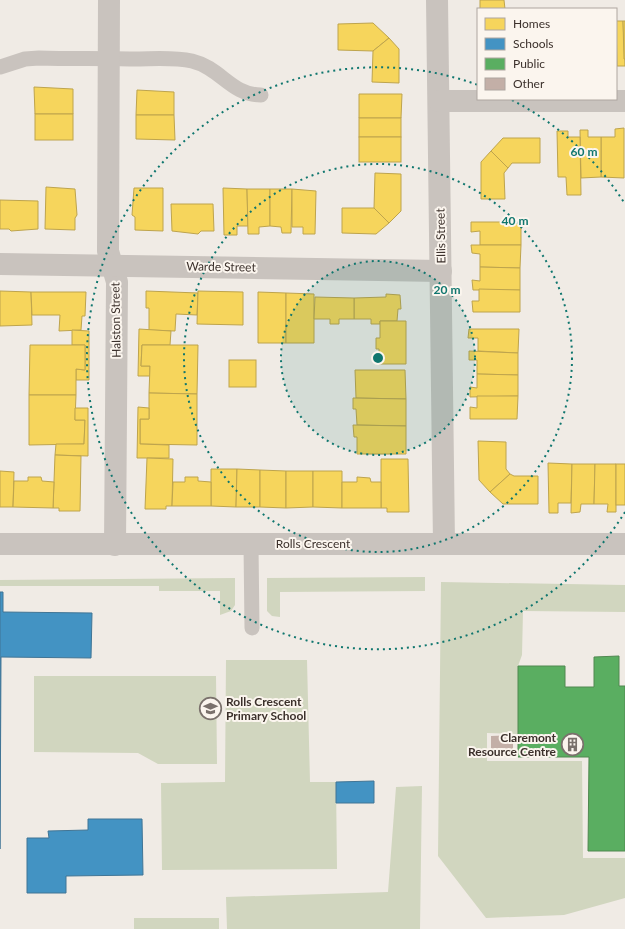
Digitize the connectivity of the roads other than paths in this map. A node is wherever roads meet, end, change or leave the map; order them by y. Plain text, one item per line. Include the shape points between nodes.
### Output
1 (109, 0) edge
2 (437, 0) edge
3 (109, 58) junction
4 (0, 67) edge
5 (261, 95) dead end
6 (439, 101) junction
7 (625, 101) edge
8 (0, 264) edge
9 (112, 265) junction
10 (441, 271) junction
11 (0, 544) edge
12 (251, 544) junction
13 (444, 544) junction
14 (625, 544) edge
15 (115, 545) junction
16 (252, 628) dead end

1 - 3 street, Halston Street
2 - 6 street, Ellis Street
3 - 4 lane via 25,59
3 - 5 lane via 199,63 219,74 242,92
3 - 9 street, Halston Street via 108,251
6 - 7 street
6 - 10 street, Ellis Street
8 - 9 street, Warde Street
9 - 10 street, Warde Street
9 - 15 street, Halston Street via 117,282
10 - 13 street, Ellis Street
11 - 15 street, Rolls Crescent
12 - 13 street, Rolls Crescent
12 - 15 street, Rolls Crescent
12 - 16 lane
13 - 14 street, Rolls Crescent

